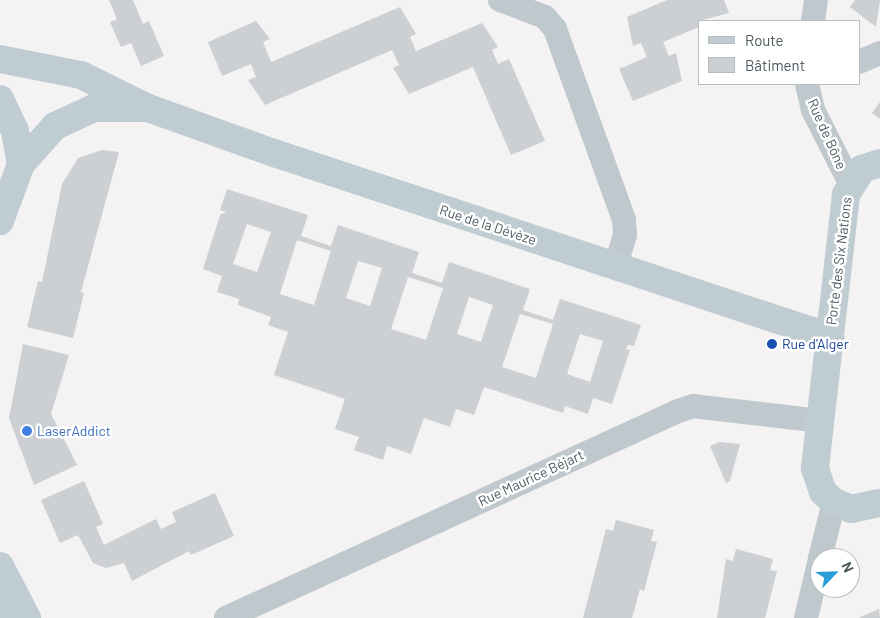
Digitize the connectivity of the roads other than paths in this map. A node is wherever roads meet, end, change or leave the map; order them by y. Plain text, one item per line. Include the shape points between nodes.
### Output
1 (500, 0) edge
2 (816, 0) edge
3 (813, 20) edge
4 (880, 53) edge
5 (0, 59) edge
6 (860, 62) edge
7 (807, 85) edge
8 (0, 99) edge
9 (148, 108) junction
10 (880, 163) edge
11 (21, 164) junction
12 (850, 184) junction
13 (0, 221) edge
14 (615, 267) junction
15 (830, 337) junction
16 (820, 421) junction
17 (834, 502) junction
18 (877, 513) edge
19 (823, 548) edge
20 (0, 566) edge
21 (811, 598) edge
22 (0, 610) edge
23 (4, 618) edge
24 (28, 618) edge
25 (226, 618) edge
26 (806, 618) edge

1 - 14 street via 545,17 555,28 624,220 625,235
2 - 3 street
4 - 6 street
5 - 9 street, Rue de la Dévèze via 82,75
7 - 12 street, Rue de Bône via 813,110
8 - 11 street via 15,131
9 - 11 street, Rue de la Dévèze via 94,108 55,126
9 - 14 street, Rue de la Dévèze
10 - 12 street, Porte des Six Nations via 862,169
11 - 13 street
12 - 15 street, Porte des Six Nations
14 - 15 street, Rue de la Dévèze
15 - 16 street, Porte des Six Nations
16 - 17 street, Porte des Six Nations via 816,473 823,492
16 - 25 street, Rue Maurice Béjart via 693,406 678,410
17 - 18 street via 851,509
17 - 19 street
20 - 24 street
21 - 26 street
22 - 23 street

